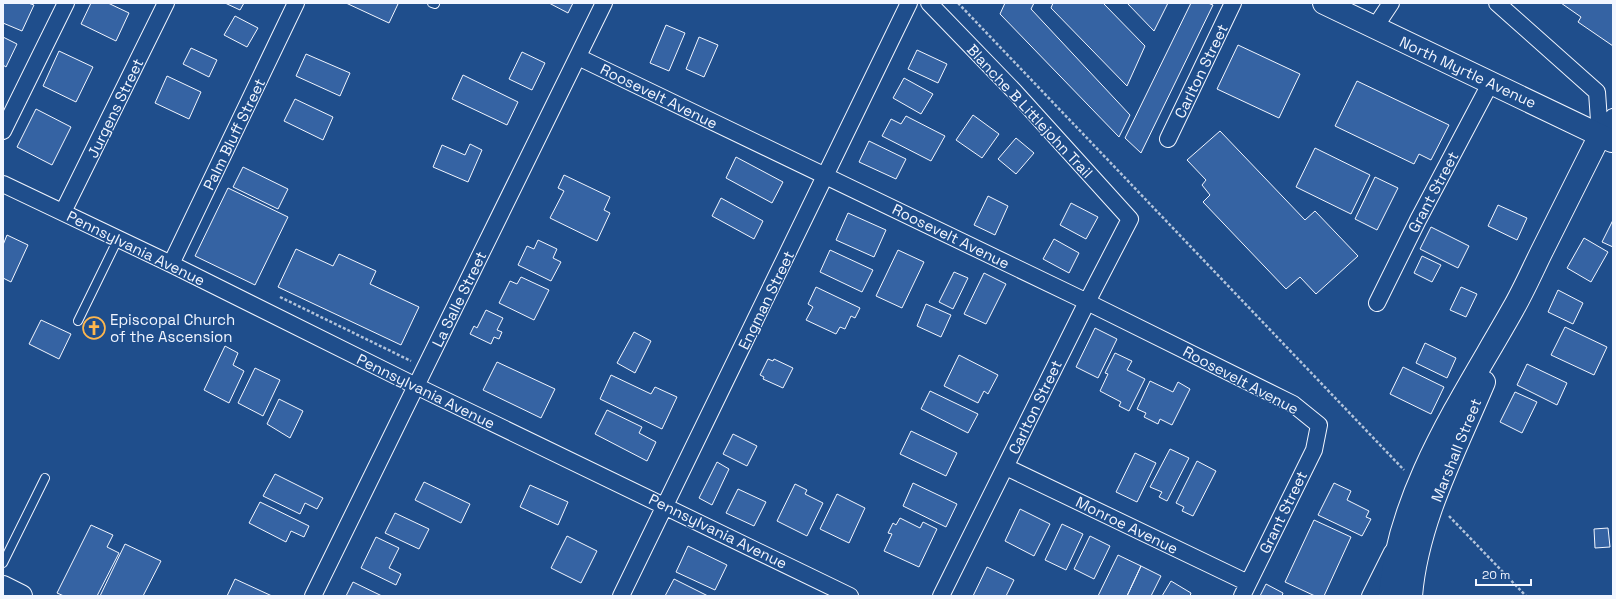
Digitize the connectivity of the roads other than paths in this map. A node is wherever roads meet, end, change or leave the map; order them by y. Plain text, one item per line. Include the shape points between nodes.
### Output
1 (66, 3) edge
2 (166, 3) edge
3 (296, 3) edge
4 (604, 3) edge
5 (909, 3) edge
6 (929, 3) edge
7 (1233, 3) edge
8 (1324, 3) edge
9 (1392, 3) edge
10 (1497, 3) edge
11 (1375, 27) junction
12 (578, 57) junction
13 (1491, 82) junction
14 (1613, 117) edge
15 (3, 131) edge
16 (1606, 138) edge
17 (1168, 139) dead end
18 (826, 176) junction
19 (3, 184) edge
20 (63, 212) junction
21 (1130, 219) joint
22 (118, 239) junction
23 (171, 264) junction
24 (1087, 302) junction
25 (1377, 303) dead end
26 (1514, 307) junction
27 (78, 321) dead end
28 (416, 386) junction
29 (1318, 425) joint
30 (1006, 466) junction
31 (45, 478) dead end
32 (665, 505) junction
33 (3, 563) edge
34 (3, 587) edge
35 (1245, 590) edge
36 (1389, 595) edge
37 (21, 596) edge
38 (313, 596) edge
39 (621, 596) edge
40 (850, 596) edge
41 (941, 596) edge

1 - 15 street
2 - 20 street, Jurgens Street
3 - 23 street, Palm Bluff Street
4 - 12 street, La Salle Street
5 - 18 street, Engman Street
6 - 21 street, Blanche B Littlejohn Trail via 1015,92
7 - 17 street, Carlton Street
8 - 11 main road, North Myrtle Avenue
9 - 11 street
10 - 16 street via 1597,92
11 - 13 main road, North Myrtle Avenue
12 - 18 street, Roosevelt Avenue
12 - 28 street, La Salle Street
13 - 16 main road, North Myrtle Avenue
13 - 25 street, Grant Street
14 - 16 street, Marshall Street
16 - 26 main road, Marshall Street
18 - 24 street, Roosevelt Avenue
18 - 32 street, Engman Street
19 - 20 street, Pennsylvania Avenue
20 - 22 street, Pennsylvania Avenue
21 - 24 street, Carlton Street
22 - 23 street, Pennsylvania Avenue
22 - 27 lane
23 - 28 street, Pennsylvania Avenue
24 - 29 street, Roosevelt Avenue via 1293,404
24 - 30 street, Carlton Street
26 - 36 main road, Marshall Street via 1434,500 1417,553
26 - 36 main road, Marshall Street via 1445,425 1402,530
28 - 32 street, Pennsylvania Avenue
28 - 38 street, La Salle Street
29 - 35 street, Grant Street via 1314,450
30 - 35 street, Monroe Avenue
30 - 41 street, Carlton Street
31 - 33 lane
32 - 39 street, Engman Street
32 - 40 street, Pennsylvania Avenue
34 - 37 main road

